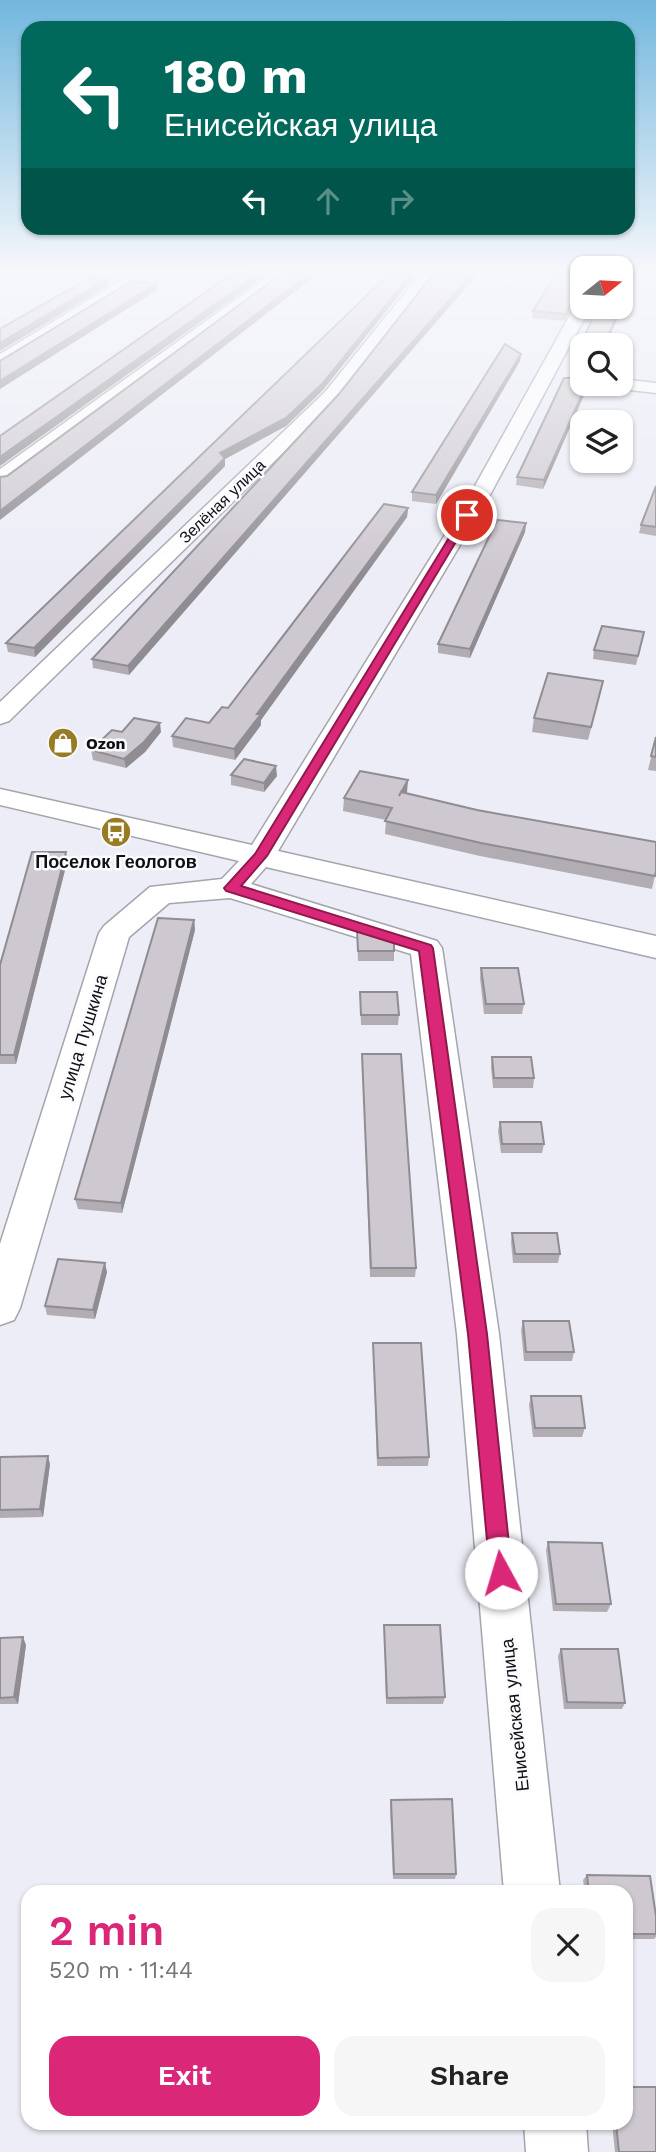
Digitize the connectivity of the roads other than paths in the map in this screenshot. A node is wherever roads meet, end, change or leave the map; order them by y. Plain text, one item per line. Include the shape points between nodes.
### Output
1 (144, 373) edge
2 (349, 373) edge
3 (553, 373) edge
4 (633, 385) edge
5 (656, 388) edge
6 (0, 478) edge
7 (0, 716) edge
8 (0, 797) edge
9 (245, 865) junction
10 (656, 947) edge
11 (0, 1308) edge
12 (531, 1885) edge
13 (555, 2130) edge
14 (557, 2152) edge

1 - 6 street
2 - 7 street, Зелёная улица via 331,396
3 - 9 street
4 - 5 street
8 - 9 street
9 - 10 street
9 - 11 street, улица Пушкина via 161,894 115,933
9 - 12 street, Енисейская улица via 426,948 478,1334
13 - 14 street

